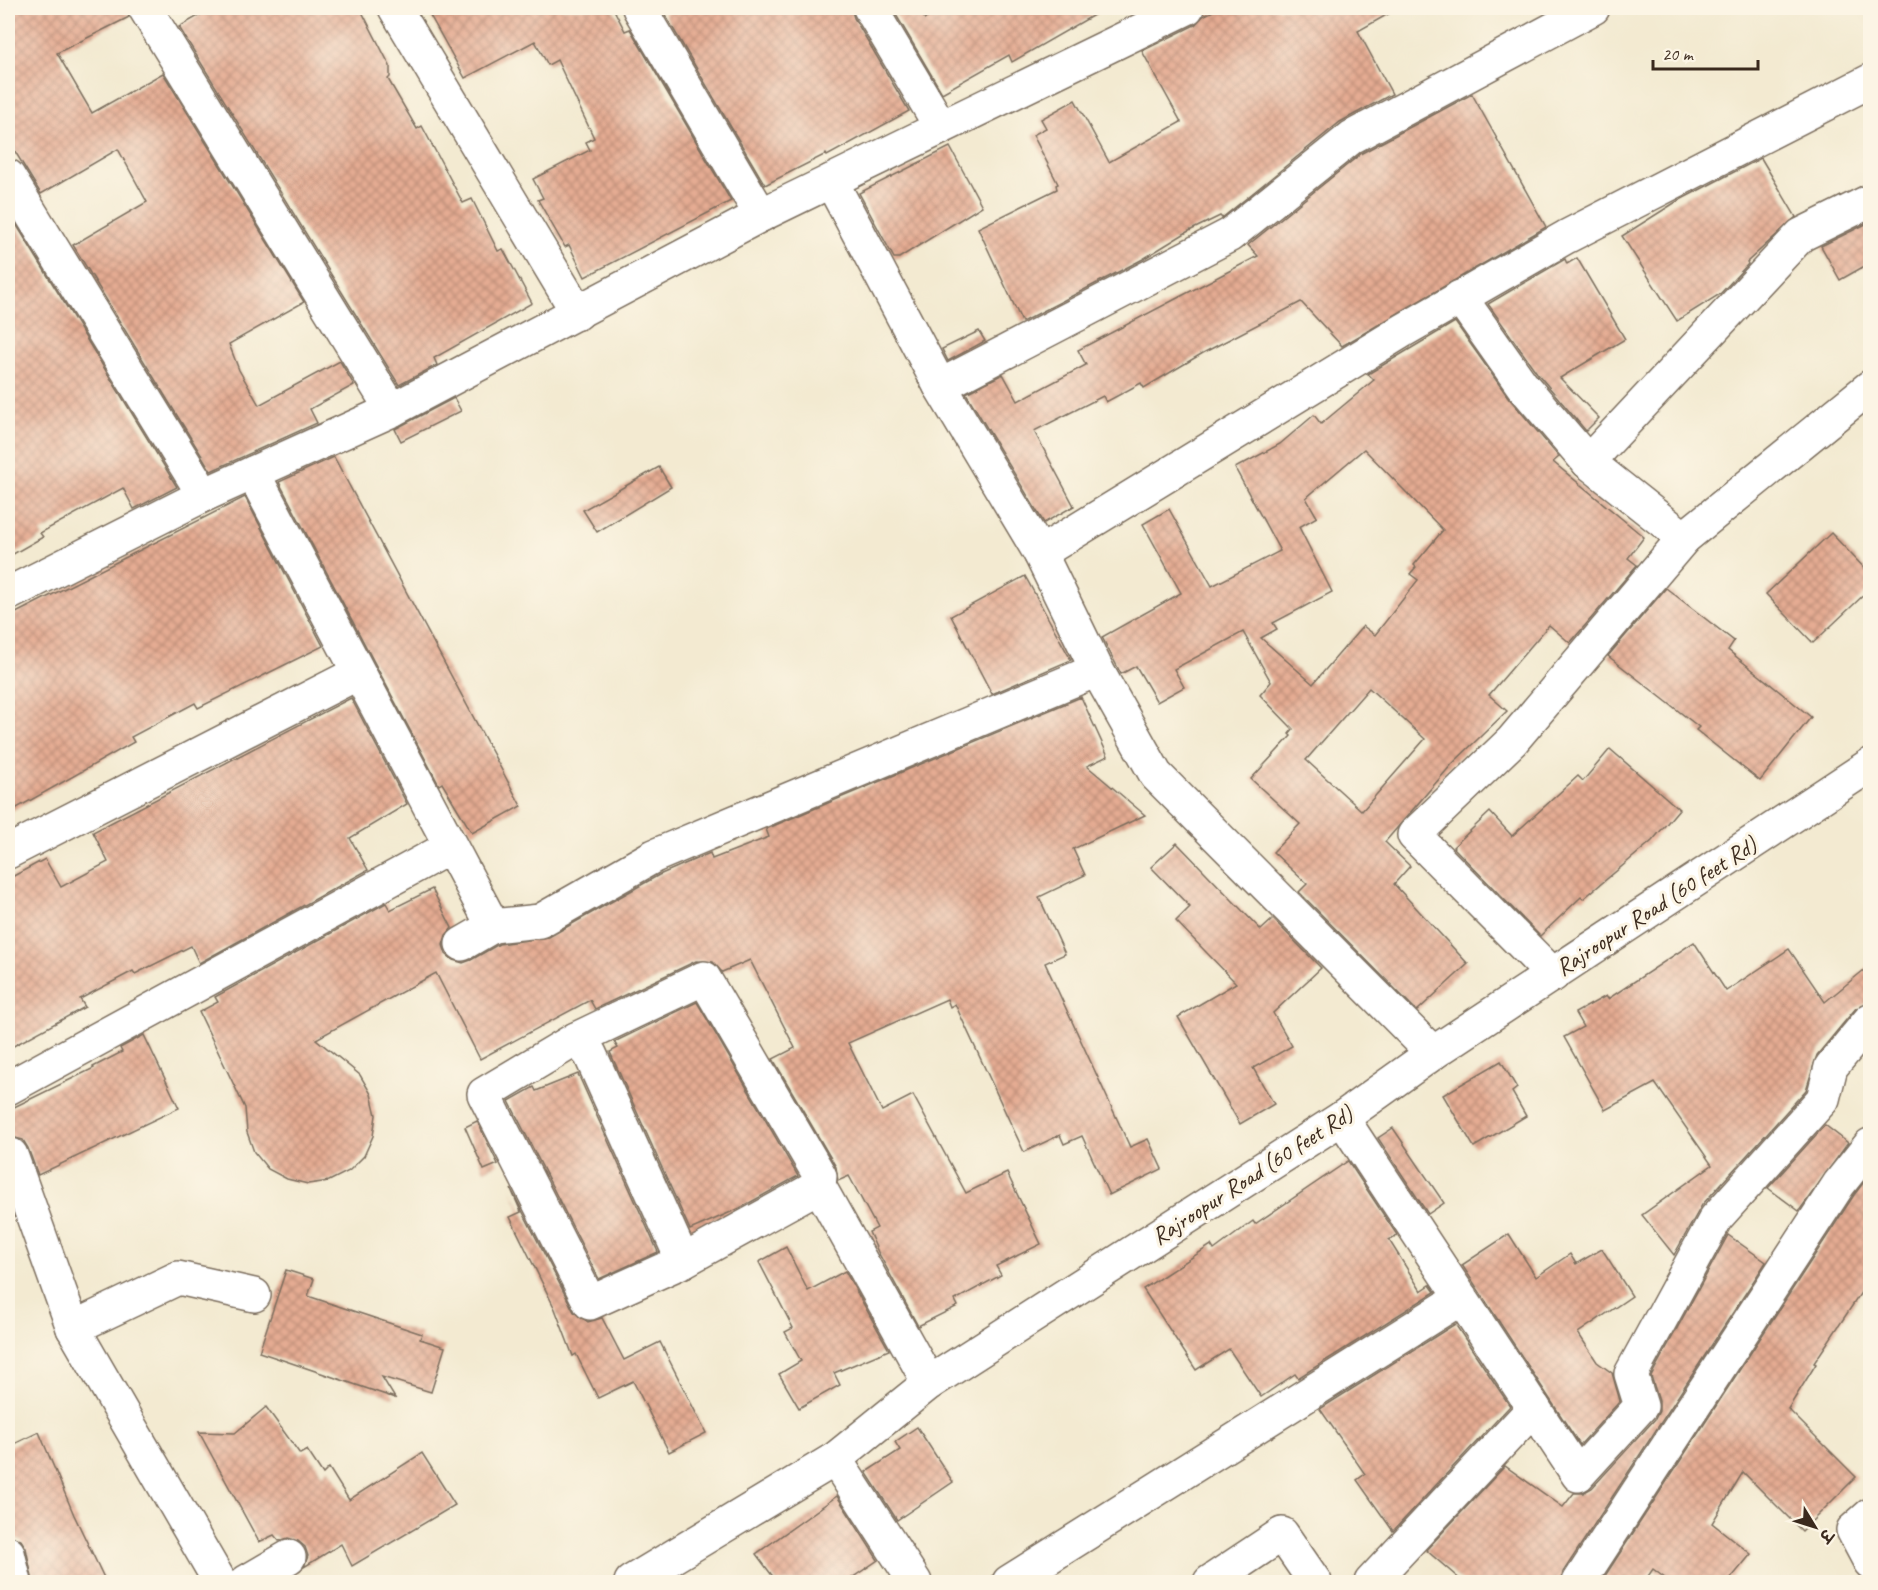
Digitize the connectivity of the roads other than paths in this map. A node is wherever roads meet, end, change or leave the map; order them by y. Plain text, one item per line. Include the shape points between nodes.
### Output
1 (145, 8) edge
2 (395, 8) edge
3 (639, 8) edge
4 (870, 8) edge
5 (1187, 8) edge
6 (1593, 8) edge
7 (1870, 81) edge
8 (941, 127) junction
9 (8, 176) edge
10 (831, 181) junction
11 (1870, 201) edge
12 (761, 215) junction
13 (1460, 297) junction
14 (578, 313) junction
15 (940, 386) junction
16 (1870, 387) edge
17 (392, 410) junction
18 (1588, 462) junction
19 (253, 473) junction
20 (204, 495) junction
21 (1684, 538) junction
22 (1040, 553) junction
23 (8, 594) edge
24 (1097, 670) junction
25 (358, 673) junction
26 (1870, 765) edge
27 (450, 847) junction
28 (8, 852) edge
29 (493, 926) junction
30 (462, 944) dead end
31 (1553, 975) junction
32 (1870, 1020) edge
33 (576, 1039) junction
34 (1433, 1053) junction
35 (8, 1088) edge
36 (1342, 1118) junction
37 (1870, 1145) edge
38 (11, 1155) dead end
39 (819, 1186) junction
40 (683, 1261) junction
41 (254, 1295) dead end
42 (1461, 1298) junction
43 (73, 1328) junction
44 (929, 1383) junction
45 (1534, 1408) junction
46 (835, 1459) junction
47 (1870, 1515) edge
48 (8, 1552) edge
49 (289, 1557) dead end
50 (1870, 1562) edge
51 (15, 1582) edge
52 (220, 1582) edge
53 (246, 1582) edge
54 (631, 1582) edge
55 (915, 1582) edge
56 (1009, 1582) edge
57 (1210, 1582) edge
58 (1315, 1582) edge
59 (1371, 1582) edge
60 (1578, 1582) edge

1 - 17 street
2 - 14 street
3 - 12 street
4 - 8 street
5 - 8 street
6 - 15 street via 1352,137 1230,235
7 - 13 street via 1566,237
8 - 10 street
9 - 20 street
10 - 12 street
10 - 15 street
11 - 18 street via 1801,235
12 - 14 street
13 - 18 street via 1522,385
13 - 22 street
14 - 17 street
15 - 22 street
16 - 21 street
17 - 19 street
18 - 21 street
19 - 20 street
19 - 25 street
20 - 23 street
21 - 31 street via 1512,741 1414,835
22 - 24 street
24 - 29 street via 654,856 540,921
24 - 34 street via 1156,775
25 - 27 street
25 - 28 street
26 - 31 street, Rajroopur Road (60 feet Rd)
27 - 29 street
27 - 35 street
29 - 30 street
31 - 34 street, Rajroopur Road (60 feet Rd)
32 - 45 street via 1831,1067 1823,1099 1716,1218 1631,1374 1641,1406 1578,1475
33 - 39 street via 704,978 820,1176
33 - 40 street via 590,1054
33 - 40 street via 484,1094 590,1303
34 - 36 street, Rajroopur Road (60 feet Rd)
36 - 42 street
36 - 44 street, Rajroopur Road (60 feet Rd)
37 - 60 street via 1839,1184
38 - 43 street
39 - 40 street
39 - 44 street
41 - 43 street via 178,1278
42 - 45 street
42 - 56 street
43 - 52 street
44 - 46 street, Rajroopur Road (60 feet Rd)
45 - 59 street
46 - 54 street, Rajroopur Road (60 feet Rd)
46 - 55 street
47 - 50 street via 1853,1530
48 - 51 street
49 - 53 street
57 - 58 street via 1282,1534

